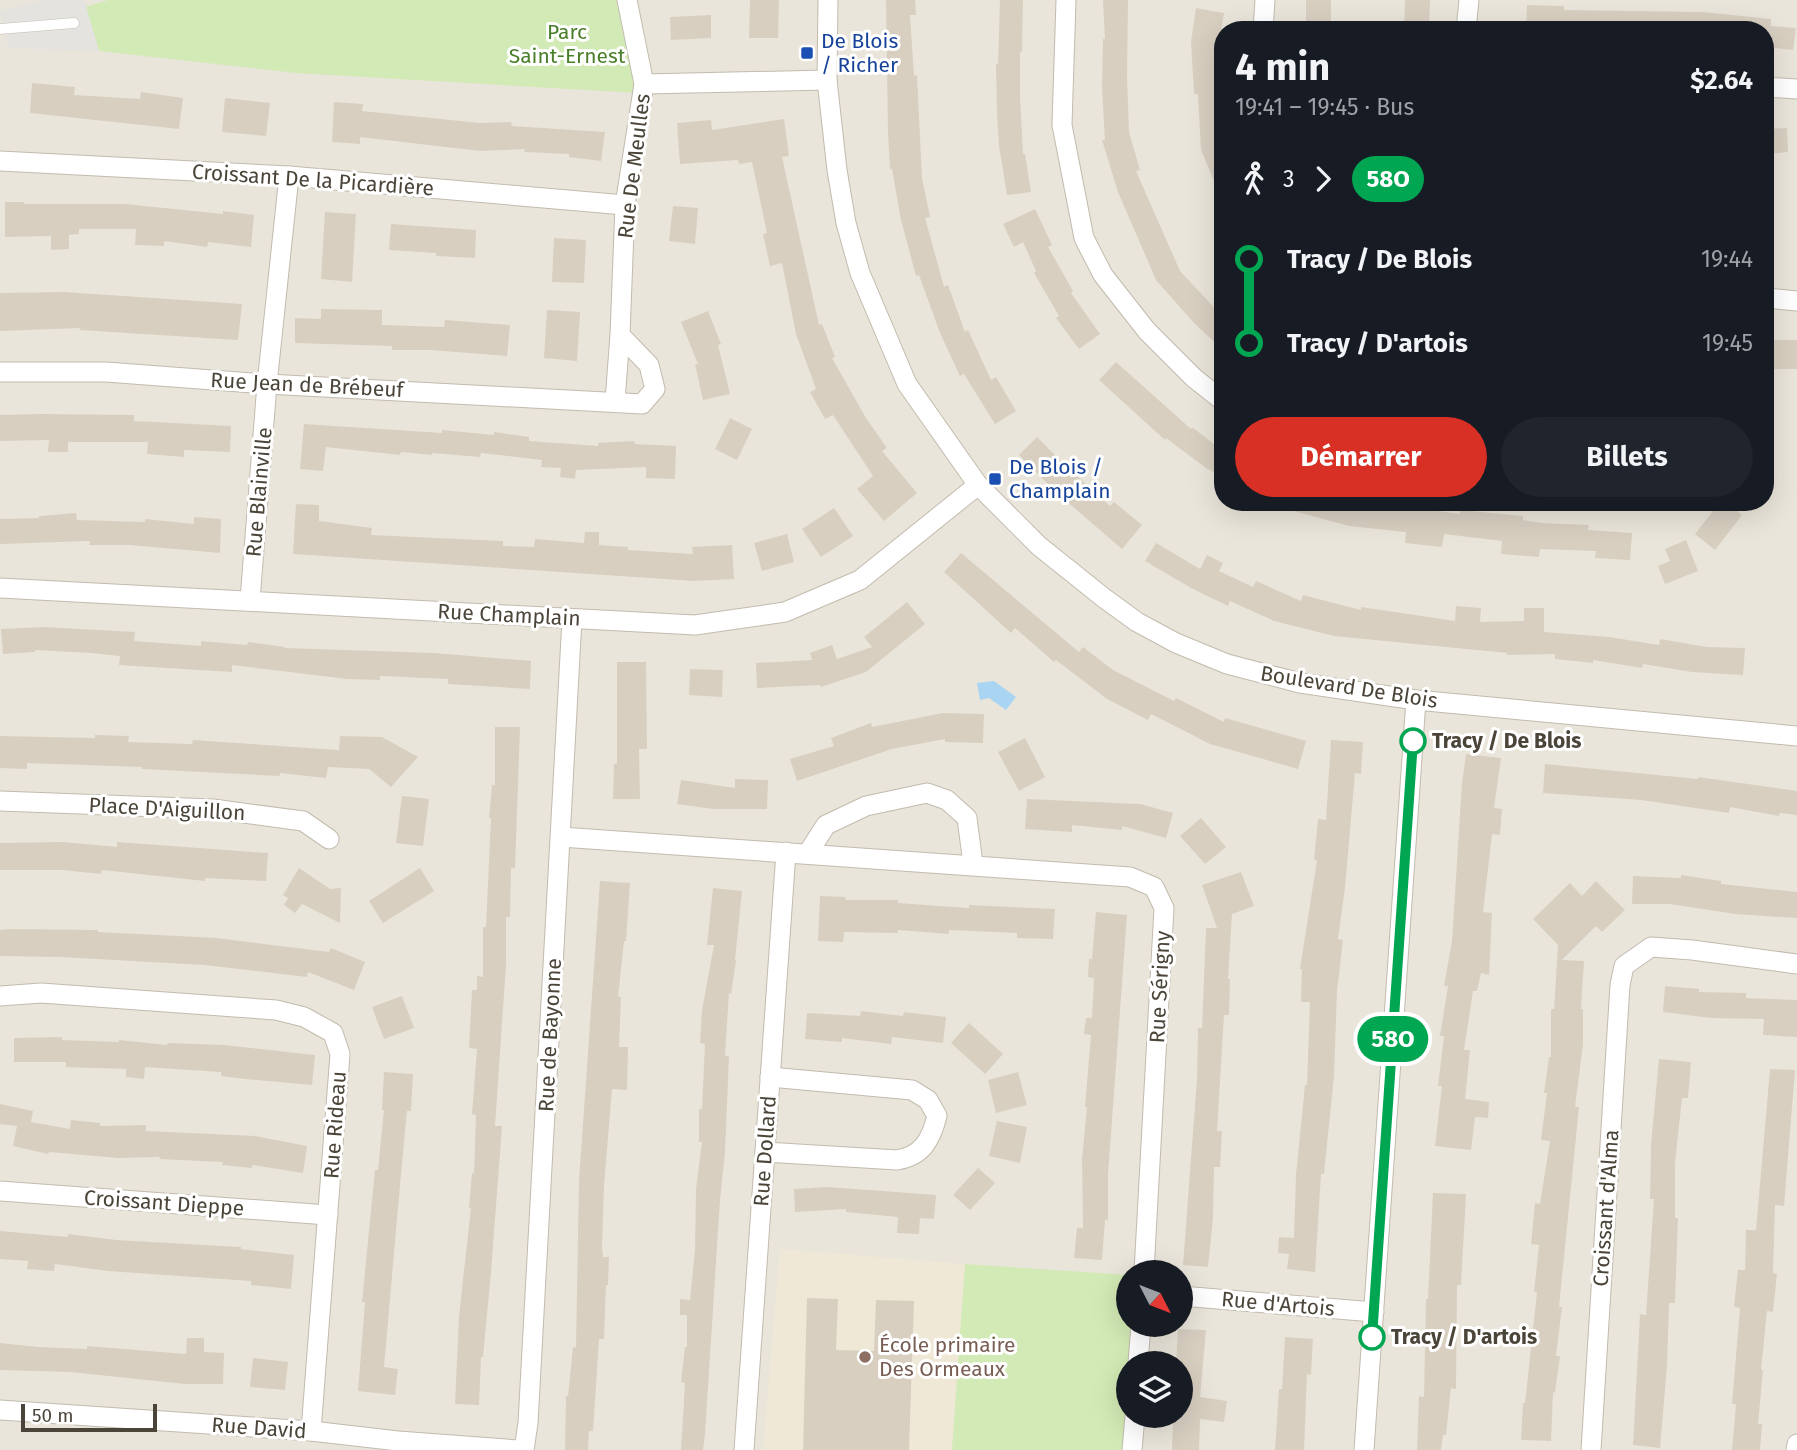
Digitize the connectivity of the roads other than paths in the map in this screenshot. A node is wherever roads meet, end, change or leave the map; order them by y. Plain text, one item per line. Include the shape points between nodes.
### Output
1 (627, 0) edge
2 (828, 0) edge
3 (1066, 0) edge
4 (1265, 0) edge
5 (1469, 0) edge
6 (1264, 21) edge
7 (1467, 21) edge
8 (74, 23) dead end
9 (0, 29) edge
10 (827, 80) junction
11 (644, 84) junction
12 (1774, 88) edge
13 (1797, 89) edge
14 (0, 161) edge
15 (289, 176) junction
16 (625, 205) junction
17 (1774, 299) edge
18 (1797, 301) edge
19 (620, 335) junction
20 (0, 372) edge
21 (267, 384) junction
22 (1214, 394) edge
23 (615, 401) junction
24 (978, 485) junction
25 (0, 588) edge
26 (250, 600) junction
27 (572, 619) junction
28 (1416, 700) junction
29 (1797, 736) edge
30 (0, 801) edge
31 (561, 836) junction
32 (329, 839) dead end
33 (786, 852) junction
34 (807, 853) junction
35 (973, 864) junction
36 (1797, 964) edge
37 (0, 996) edge
38 (770, 1077) junction
39 (765, 1152) junction
40 (0, 1191) edge
41 (328, 1215) junction
42 (1145, 1260) edge
43 (1194, 1297) edge
44 (1374, 1311) junction
45 (0, 1410) edge
46 (1134, 1428) edge
47 (311, 1431) junction
48 (1797, 1444) edge
49 (518, 1450) edge
50 (524, 1450) edge
51 (744, 1450) edge
52 (1132, 1450) edge
53 (1364, 1450) edge
54 (1591, 1450) edge
55 (1796, 1450) edge

1 - 11 street, Rue De Meulles
2 - 10 street, Boulevard De Blois
3 - 22 street via 1062,125 1084,239 1103,275 1147,331
4 - 6 street
5 - 7 street
8 - 9 lane
10 - 11 street
10 - 24 street, Boulevard De Blois via 846,223 860,273 907,384
11 - 16 street, Rue De Meulles
12 - 13 street
14 - 15 street, Croissant De la Picardière
15 - 16 street, Croissant De la Picardière
15 - 21 street, Rue Blainville
16 - 19 street, Rue De Meulles
17 - 18 street
19 - 23 street, Rue De Meulles
19 - 23 street via 649,365 655,390 642,404
20 - 21 street, Rue Jean de Brébeuf via 106,372
21 - 23 street, Rue Jean de Brébeuf
21 - 26 street, Rue Blainville
24 - 27 street, Rue Champlain via 860,580 785,612 695,625
24 - 28 street, Boulevard De Blois via 1071,572 1137,622 1176,643 1279,678
25 - 26 street, Rue Champlain
26 - 27 street, Rue Champlain
27 - 31 street, Rue de Bayonne
28 - 29 street, Boulevard De Blois
28 - 44 street
30 - 32 street, Place D'Aiguillon via 213,808 303,821
31 - 33 street, Rue Sérigny
31 - 50 street, Rue de Bayonne
33 - 34 street, Rue Sérigny
33 - 38 street, Rue Dollard
34 - 35 street, Rue Sérigny
34 - 35 street via 826,825 866,806 928,793 947,800 967,818
35 - 42 street, Rue Sérigny via 1130,877 1154,887 1164,908
36 - 54 street, Croissant d'Alma via 1651,947 1624,966
37 - 41 street, Rue Rideau via 41,993 276,1010 304,1017 333,1033 340,1054
38 - 39 street, Rue Dollard
38 - 39 street via 912,1090 928,1100 937,1116 926,1144 910,1157 897,1160
39 - 51 street, Rue Dollard
40 - 41 street, Croissant Dieppe
41 - 47 street, Rue Rideau
43 - 44 street, Rue d'Artois
44 - 53 street
45 - 47 street, Rue David
46 - 52 street
47 - 49 street, Rue David
48 - 55 street

